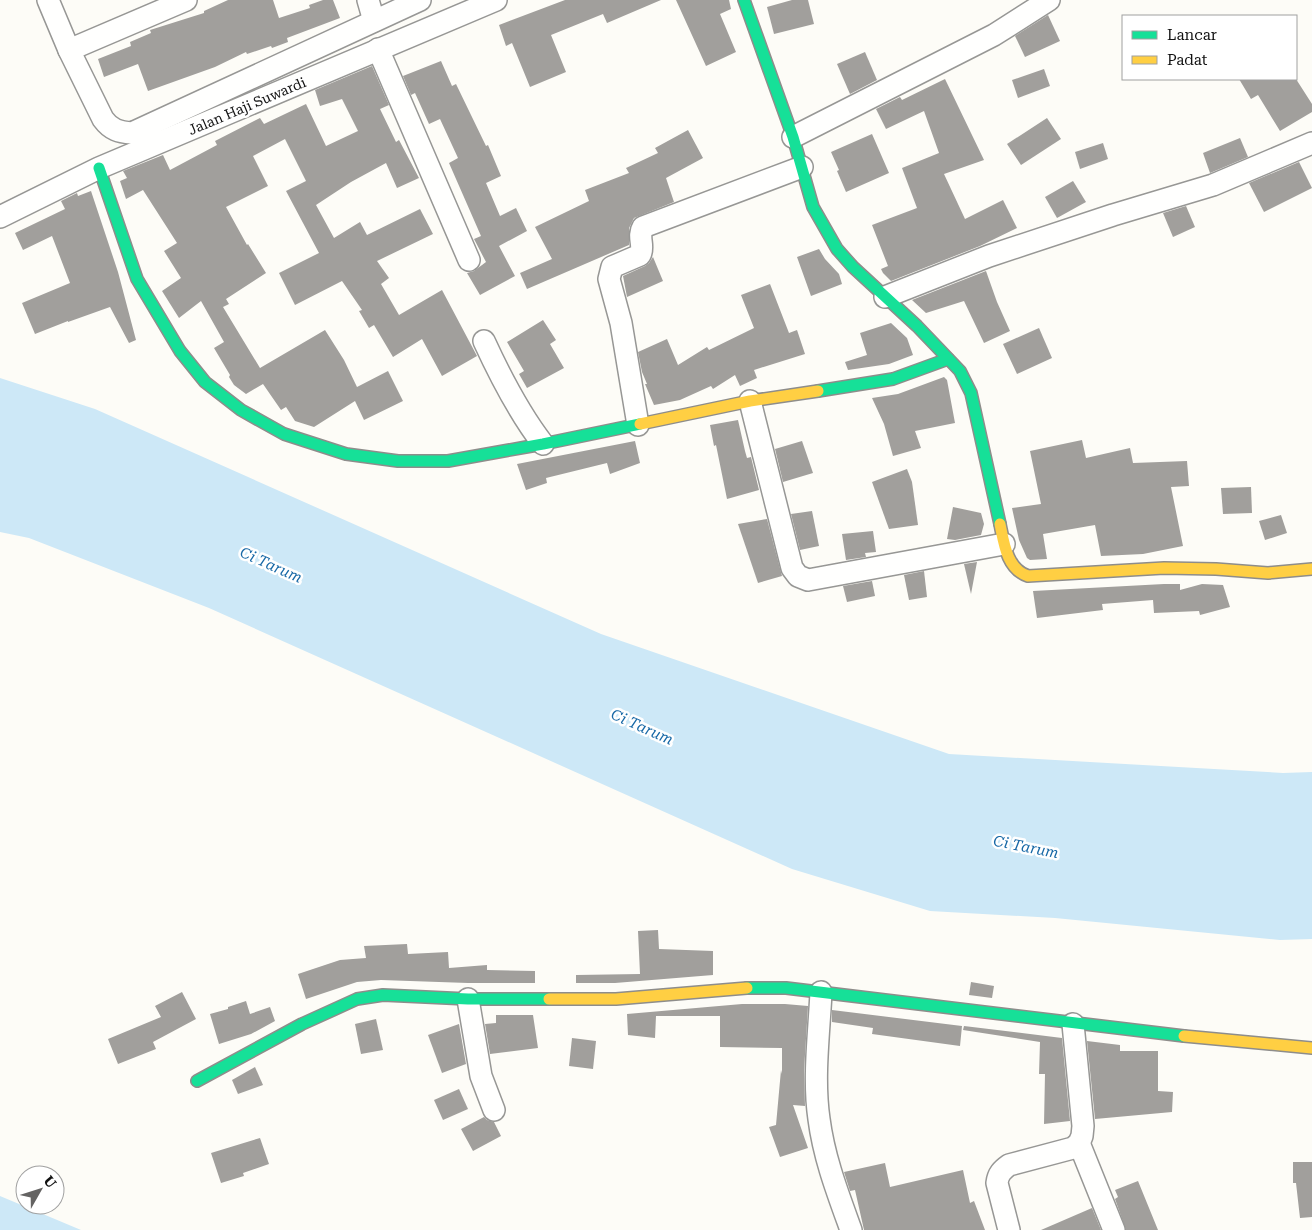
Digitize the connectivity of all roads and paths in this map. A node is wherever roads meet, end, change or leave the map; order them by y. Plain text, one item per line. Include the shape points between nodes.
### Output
1 (48, 0) edge
2 (186, 0) edge
3 (368, 0) edge
4 (420, 0) edge
5 (496, 0) edge
6 (744, 0) edge
7 (1049, 0) edge
8 (161, 5) edge
9 (374, 21) junction
10 (378, 49) junction
11 (69, 50) junction
12 (793, 137) junction
13 (1312, 143) edge
14 (802, 167) junction
15 (100, 168) junction
16 (0, 218) edge
17 (469, 260) dead end
18 (885, 297) junction
19 (484, 342) dead end
20 (948, 359) junction
21 (750, 401) junction
22 (638, 425) junction
23 (543, 444) junction
24 (1004, 544) junction
25 (1312, 569) edge
26 (821, 992) junction
27 (468, 999) junction
28 (1073, 1024) junction
29 (1312, 1048) edge
30 (197, 1081) dead end
31 (494, 1110) dead end
32 (1079, 1143) junction
33 (851, 1230) edge
34 (1009, 1230) edge
35 (1114, 1230) edge

1 - 11 street
2 - 8 street
3 - 9 street
4 - 9 street
5 - 10 street, Jalan Haji Suwardi
6 - 12 street
7 - 12 street via 994,35
8 - 11 street
9 - 11 street via 132,133 119,132 102,119
10 - 15 street, Jalan Haji Suwardi
10 - 17 street
12 - 14 street
13 - 18 street via 1213,185 989,256
14 - 18 street via 814,207 837,249
14 - 22 street via 643,227 640,255 612,267 609,279 621,323
15 - 16 street, Jalan Haji Suwardi
15 - 23 street via 141,286 180,350 204,382 241,410 284,434 346,454 398,461 448,462
18 - 20 street
19 - 23 street via 520,412
20 - 21 street via 893,378
20 - 24 street via 960,370 971,393
21 - 22 street
21 - 24 street via 792,568 798,576 808,580
22 - 23 street
24 - 25 street via 1019,574 1028,576 1164,568 1268,573
26 - 27 street via 740,988 616,999
26 - 28 street
26 - 33 street via 816,1086 818,1119 834,1182
27 - 30 street via 383,995 356,1000 337,1006
27 - 31 street via 481,1076
28 - 29 street
28 - 32 street via 1083,1113
32 - 34 street via 1069,1150 1002,1169 997,1183
32 - 35 street

